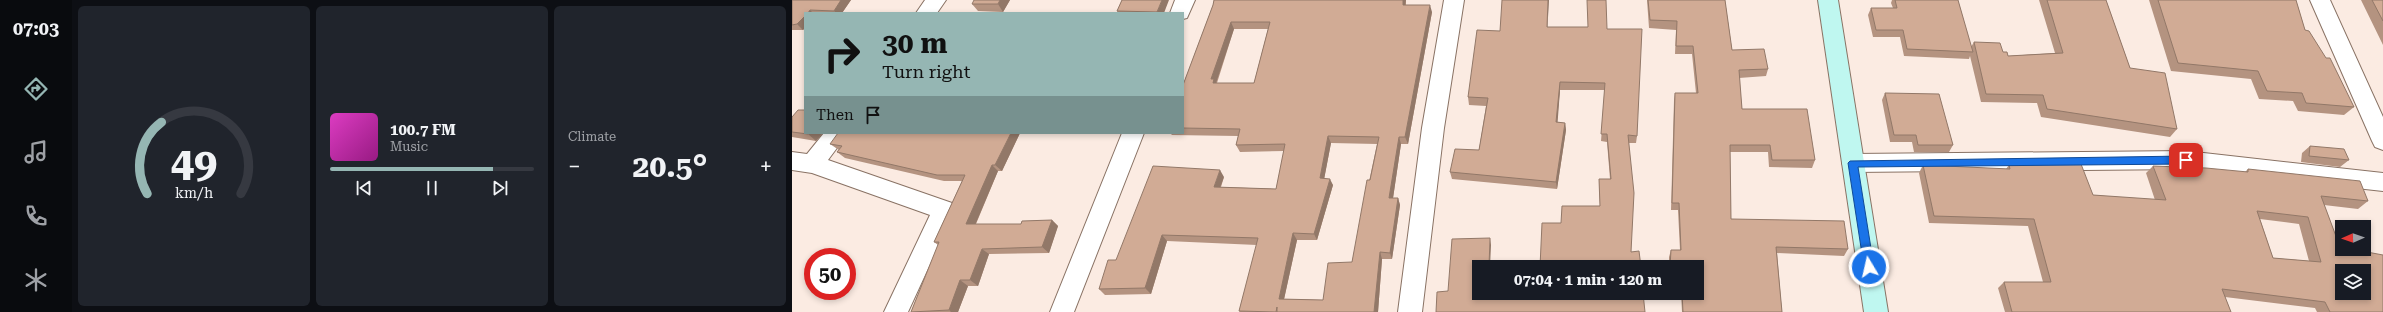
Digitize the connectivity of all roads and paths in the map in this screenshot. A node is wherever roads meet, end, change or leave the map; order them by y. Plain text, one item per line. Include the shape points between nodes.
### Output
1 (936, 0) edge
2 (1185, 0) edge
3 (1454, 0) edge
4 (1828, 0) edge
5 (2320, 0) edge
6 (927, 12) edge
7 (1180, 12) edge
8 (837, 134) edge
9 (1133, 134) edge
10 (2383, 141) edge
11 (802, 163) edge
12 (1853, 163) junction
13 (2383, 182) edge
14 (896, 312) edge
15 (1062, 312) edge
16 (1410, 312) edge
17 (1876, 312) edge

1 - 6 street
2 - 7 street
3 - 16 street via 1433,128
4 - 12 main road
5 - 10 street
8 - 11 street
9 - 15 street
11 - 14 street via 944,210
12 - 13 street via 2186,160
12 - 17 main road

